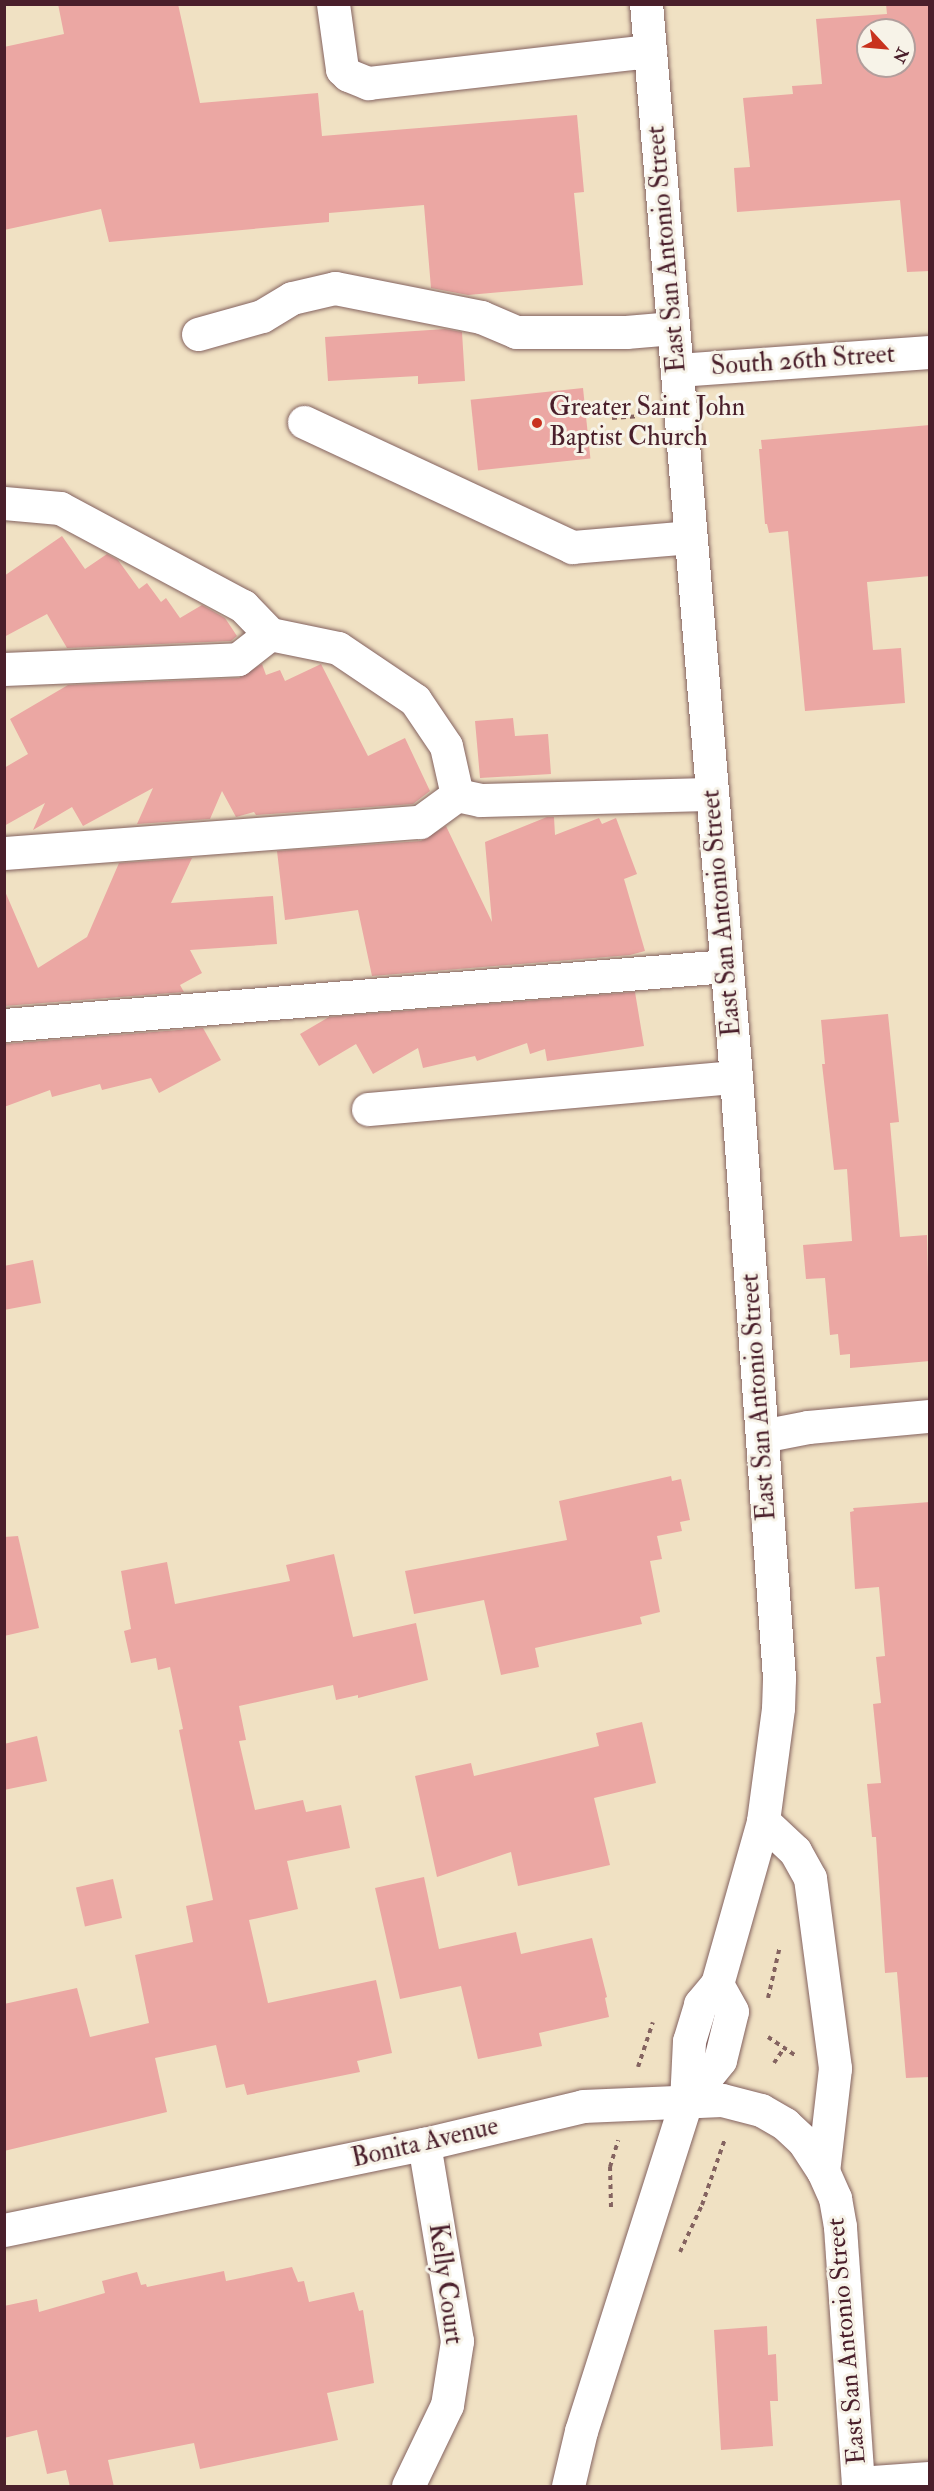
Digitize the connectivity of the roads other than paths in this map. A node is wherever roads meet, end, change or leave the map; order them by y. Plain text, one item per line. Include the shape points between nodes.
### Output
1 (333, 4) edge
2 (646, 4) edge
3 (650, 51) junction
4 (673, 328) junction
5 (198, 334) dead end
6 (930, 352) edge
7 (677, 370) junction
8 (304, 422) dead end
9 (4, 503) edge
10 (690, 537) junction
11 (270, 634) junction
12 (4, 669) edge
13 (710, 794) junction
14 (457, 795) junction
15 (4, 853) edge
16 (727, 966) junction
17 (4, 1025) edge
18 (736, 1077) junction
19 (368, 1109) dead end
20 (930, 1416) edge
21 (762, 1436) junction
22 (763, 1821) junction
23 (686, 2102) junction
24 (424, 2145) junction
25 (823, 2171) junction
26 (4, 2230) edge
27 (930, 2478) edge
28 (858, 2485) edge
29 (408, 2487) edge
30 (568, 2487) edge

1 - 3 street via 342,69 368,83
2 - 3 street, East San Antonio Street
3 - 4 street, East San Antonio Street
4 - 5 street via 516,332 481,317 335,288 292,298 262,316
4 - 7 street, East San Antonio Street
6 - 7 street, South 26th Street
7 - 10 street, East San Antonio Street
8 - 10 street via 572,547
9 - 11 street via 60,508 243,606
10 - 13 street, East San Antonio Street
11 - 12 street via 238,659
11 - 14 street via 338,648 415,700 446,746
13 - 14 street via 480,800
13 - 16 street, East San Antonio Street
14 - 15 street via 420,822
16 - 17 street
16 - 18 street, East San Antonio Street
18 - 19 street
18 - 21 street, East San Antonio Street
20 - 21 street via 808,1427
21 - 22 street, East San Antonio Street via 779,1678
22 - 23 street, East San Antonio Street via 717,1984 700,2004 689,2041
22 - 25 street via 795,1851 810,1878 835,2068
23 - 24 street, Bonita Avenue via 583,2106
23 - 25 street, Bonita Avenue via 722,2100 761,2110 804,2142
23 - 30 street, East San Antonio Street via 581,2431
24 - 26 street, Bonita Avenue
24 - 29 street, Kelly Court via 457,2341 447,2405
25 - 28 street, East San Antonio Street via 835,2198 840,2227
27 - 28 street

